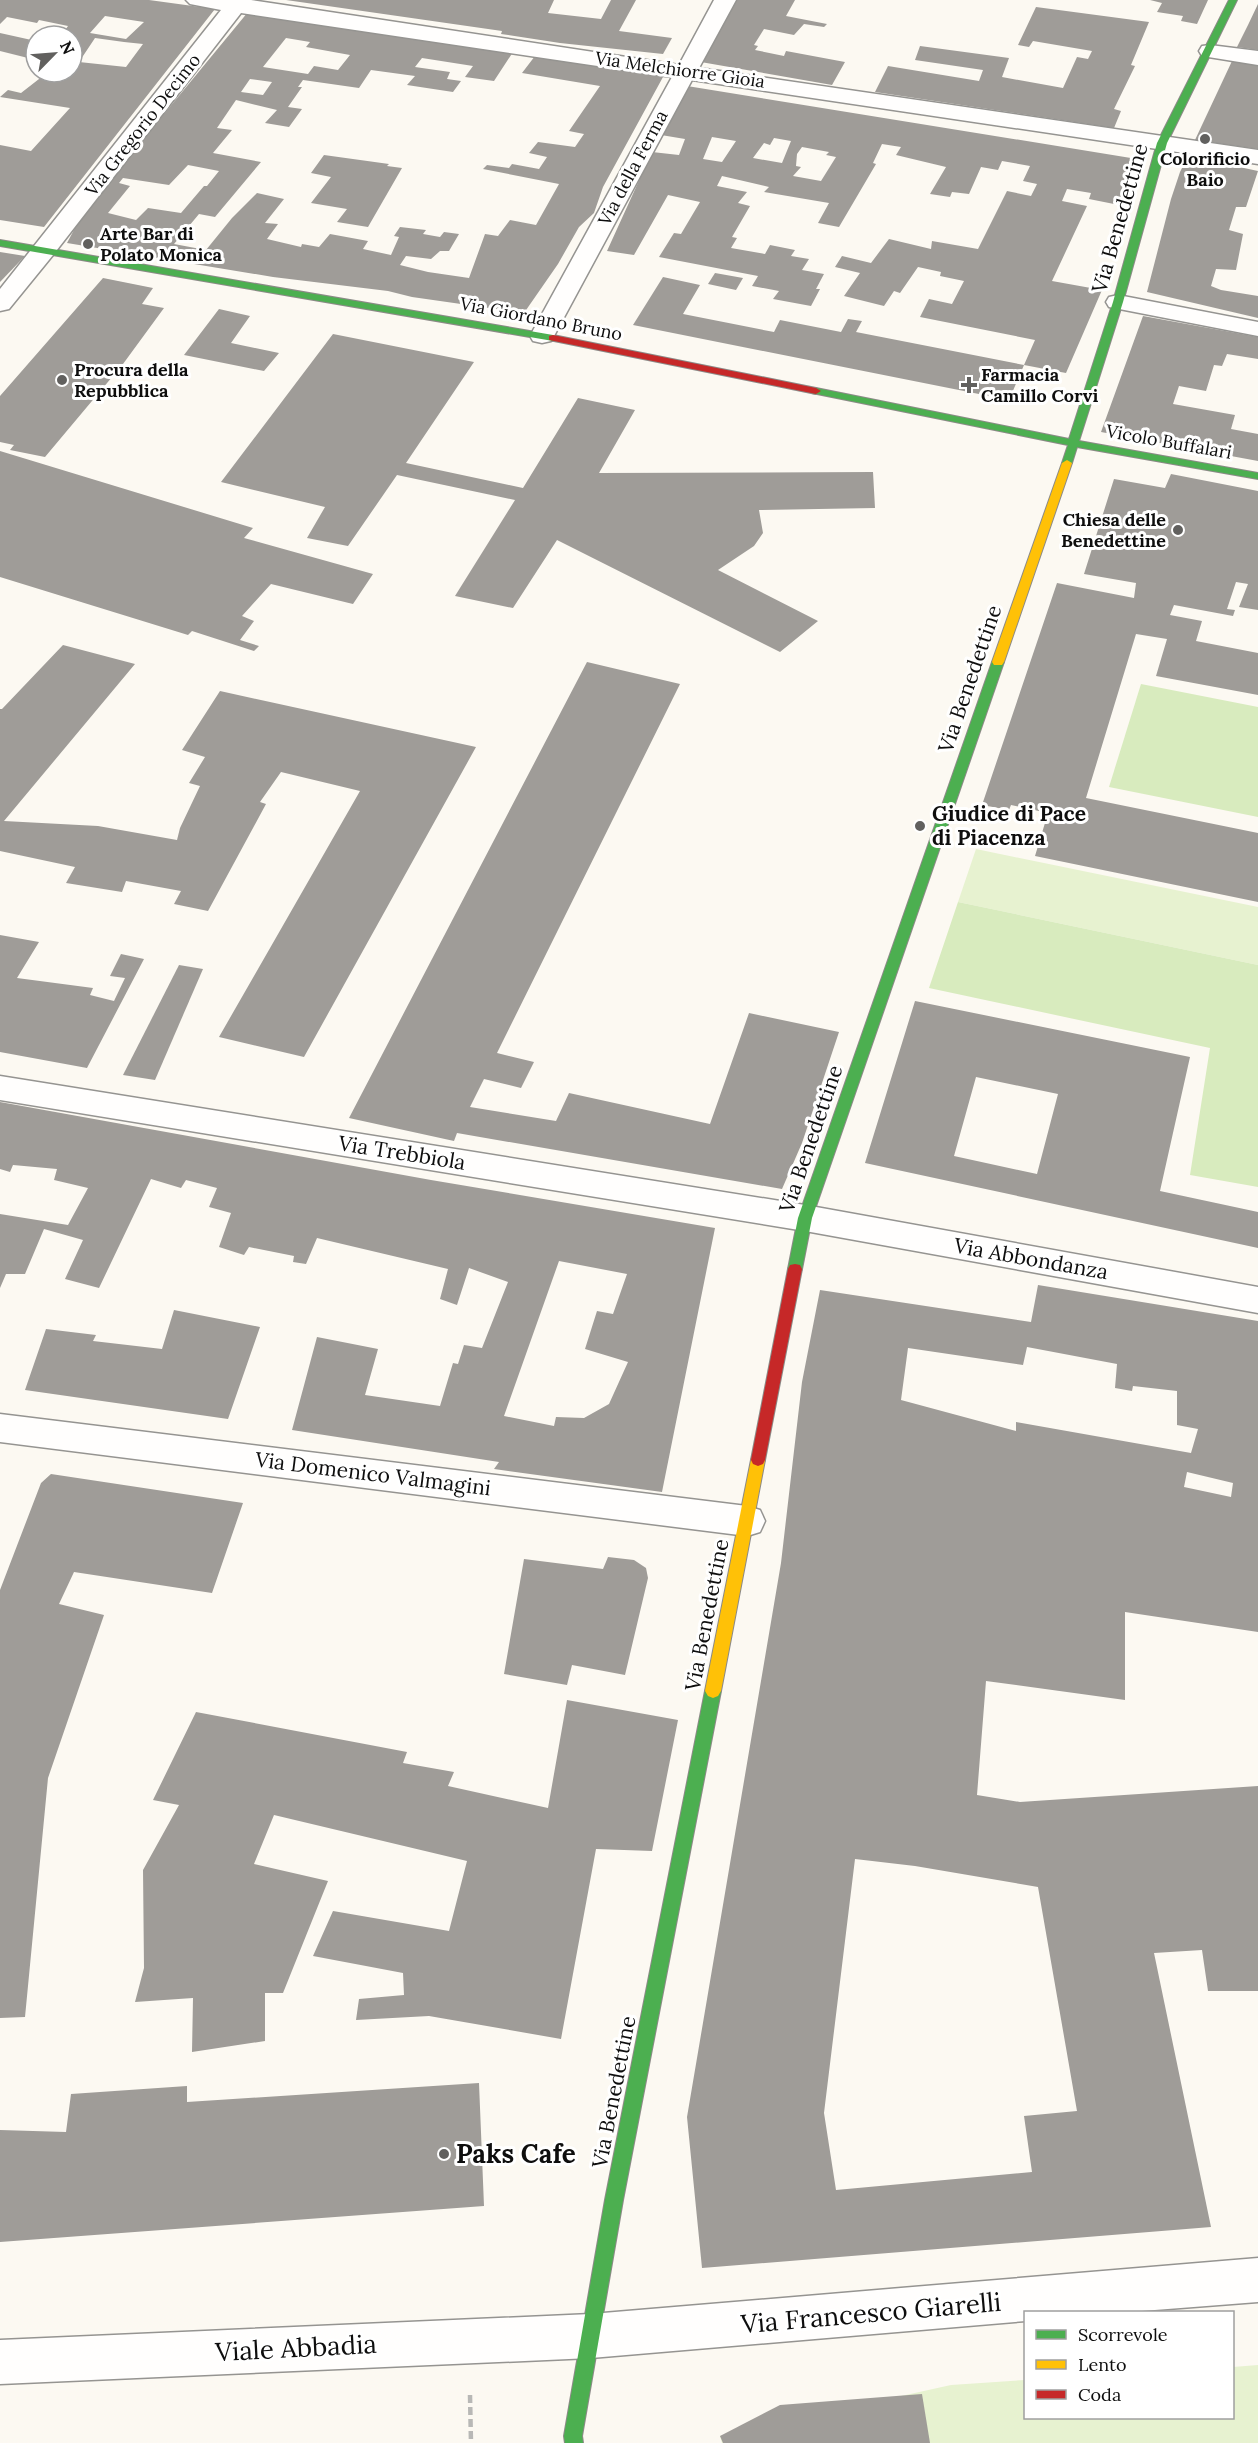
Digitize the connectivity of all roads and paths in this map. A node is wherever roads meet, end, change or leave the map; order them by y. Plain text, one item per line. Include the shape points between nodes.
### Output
1 (197, 0) edge
2 (725, 0) edge
3 (1233, 0) edge
4 (238, 3) edge
5 (1210, 51) junction
6 (1258, 58) edge
7 (684, 71) junction
8 (1162, 143) junction
9 (1258, 157) edge
10 (0, 243) edge
11 (45, 250) junction
12 (1118, 302) junction
13 (0, 303) edge
14 (1258, 329) edge
15 (542, 336) junction
16 (1074, 443) junction
17 (1258, 476) edge
18 (0, 1088) edge
19 (805, 1218) junction
20 (1258, 1300) edge
21 (2, 1432) edge
22 (747, 1521) junction
23 (1258, 2280) edge
24 (591, 2336) junction
25 (0, 2362) edge
26 (574, 2443) edge

1 - 4 street, Via Melchiorre Gioia
2 - 7 street, Via della Ferma
3 - 5 street, Via Benedettine
4 - 7 street, Via Melchiorre Gioia
4 - 11 street, Via Gregorio Decimo
5 - 6 street
5 - 8 street, Via Benedettine
7 - 8 street, Via Melchiorre Gioia
7 - 15 street, Via della Ferma
8 - 9 street, Via Melchiorre Gioia
8 - 12 street, Via Benedettine
10 - 11 street, Via Giordano Bruno
11 - 13 street, Via Gregorio Decimo
11 - 15 street, Via Giordano Bruno
12 - 14 street
12 - 16 street, Via Benedettine
15 - 16 street, Via Giordano Bruno
16 - 17 street, Vicolo Buffalari
16 - 19 street, Via Benedettine
18 - 19 street, Via Trebbiola
19 - 20 street, Via Abbondanza
19 - 22 street, Via Benedettine
21 - 22 street, Via Domenico Valmagini
22 - 24 street, Via Benedettine via 614,2199
23 - 24 street, Via Francesco Giarelli
24 - 25 street, Viale Abbadia
24 - 26 street, Via Benedettine

